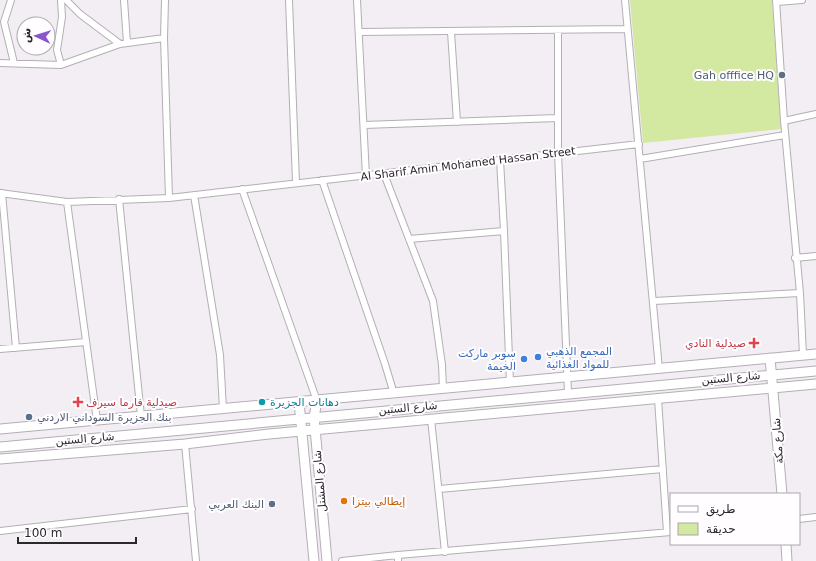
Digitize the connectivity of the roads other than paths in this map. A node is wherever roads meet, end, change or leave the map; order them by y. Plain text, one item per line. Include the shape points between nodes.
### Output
1 (11, 0) edge
2 (61, 0) edge
3 (66, 0) edge
4 (124, 0) edge
5 (165, 0) edge
6 (289, 0) edge
7 (357, 0) edge
8 (625, 0) edge
9 (802, 0) edge
10 (777, 1) edge
11 (627, 29) junction
12 (558, 30) junction
13 (360, 32) junction
14 (451, 32) junction
15 (164, 38) junction
16 (123, 44) junction
17 (0, 63) edge
18 (14, 63) junction
19 (61, 65) junction
20 (816, 114) edge
21 (557, 118) junction
22 (784, 121) junction
23 (457, 122) junction
24 (364, 125) junction
25 (785, 135) junction
26 (639, 144) junction
27 (558, 154) junction
28 (640, 159) junction
29 (500, 160) junction
30 (384, 174) junction
31 (366, 176) junction
32 (322, 180) junction
33 (296, 182) junction
34 (242, 189) junction
35 (1, 193) edge
36 (194, 194) junction
37 (170, 198) junction
38 (119, 199) junction
39 (67, 202) junction
40 (504, 230) junction
41 (409, 239) junction
42 (816, 256) edge
43 (795, 258) junction
44 (800, 293) junction
45 (654, 301) junction
46 (86, 342) junction
47 (16, 348) junction
48 (0, 349) edge
49 (816, 354) edge
50 (803, 355) junction
51 (770, 358) junction
52 (659, 368) junction
53 (816, 371) edge
54 (772, 375) junction
55 (567, 377) junction
56 (540, 380) junction
57 (510, 383) junction
58 (816, 384) edge
59 (774, 388) junction
60 (443, 389) junction
61 (568, 393) junction
62 (394, 394) junction
63 (541, 396) junction
64 (658, 399) junction
65 (317, 401) junction
66 (299, 402) junction
67 (223, 409) junction
68 (141, 416) junction
69 (314, 417) junction
70 (301, 418) junction
71 (431, 419) junction
72 (97, 421) junction
73 (0, 429) edge
74 (316, 430) junction
75 (302, 431) junction
76 (96, 438) junction
77 (185, 444) junction
78 (0, 447) edge
79 (98, 450) junction
80 (0, 459) edge
81 (663, 469) junction
82 (439, 489) junction
83 (782, 493) edge
84 (192, 509) junction
85 (816, 517) edge
86 (800, 519) edge
87 (0, 531) edge
88 (669, 532) edge
89 (786, 545) edge
90 (445, 552) junction
91 (398, 558) edge
92 (196, 561) edge
93 (314, 561) edge
94 (327, 561) edge
95 (342, 561) edge
96 (787, 561) edge

1 - 18 street via 4,22
2 - 19 street via 62,17 57,50
3 - 16 street via 80,14
4 - 16 street
5 - 15 street
6 - 33 street
7 - 13 street
8 - 11 street
9 - 10 street
10 - 22 street
11 - 12 street
11 - 26 street
12 - 14 street
12 - 21 street
13 - 14 street
13 - 24 street
14 - 23 street
15 - 16 street
15 - 37 street
16 - 19 street
17 - 18 street
18 - 19 street
20 - 22 street
21 - 23 street
21 - 27 street
22 - 25 street
23 - 24 street
24 - 31 street
25 - 28 street
25 - 43 street
26 - 27 street, Al Sharif Amin Mohamed Hassan Street
26 - 28 street
27 - 29 street, Al Sharif Amin Mohamed Hassan Street
27 - 55 street
28 - 45 street
29 - 30 street, Al Sharif Amin Mohamed Hassan Street
29 - 40 street
30 - 31 street, Al Sharif Amin Mohamed Hassan Street
30 - 41 street
31 - 32 street, Al Sharif Amin Mohamed Hassan Street
32 - 33 street, Al Sharif Amin Mohamed Hassan Street
32 - 62 street
33 - 34 street, Al Sharif Amin Mohamed Hassan Street
34 - 36 street, Al Sharif Amin Mohamed Hassan Street
34 - 65 street
35 - 39 street, Al Sharif Amin Mohamed Hassan Street
35 - 47 street
36 - 37 street, Al Sharif Amin Mohamed Hassan Street
36 - 67 street via 220,355
37 - 38 street, Al Sharif Amin Mohamed Hassan Street
38 - 39 street, Al Sharif Amin Mohamed Hassan Street
38 - 68 street
39 - 46 street
40 - 41 street
40 - 57 street
41 - 60 street via 433,300
42 - 43 street
43 - 44 street
44 - 45 street
44 - 50 street
45 - 52 street
46 - 47 street
46 - 72 street
47 - 48 street
49 - 50 main road, شارع الستين
50 - 51 main road, شارع الستين
51 - 52 main road, شارع الستين
51 - 54 main road, شارع مكة
52 - 55 main road, شارع الستين
53 - 54 main road, شارع الستين
54 - 59 main road, شارع مكة
54 - 61 main road, شارع الستين
55 - 56 main road, شارع الستين
55 - 61 street
56 - 57 main road, شارع الستين
56 - 63 main road
57 - 60 main road, شارع الستين
58 - 59 main road
59 - 64 main road
59 - 83 main road, شارع مكة
60 - 62 main road, شارع الستين
61 - 63 main road, شارع الستين
62 - 65 main road, شارع الستين
63 - 69 main road, شارع الستين
64 - 71 main road
64 - 81 street
65 - 66 main road, شارع الستين
65 - 69 main road, شارع المشتل
66 - 67 main road, شارع الستين
66 - 70 main road, شارع المشتل
67 - 68 main road, شارع الستين
68 - 72 main road, شارع الستين
69 - 70 main road, شارع الستين
69 - 74 main road, شارع المشتل
70 - 75 main road, شارع المشتل
70 - 76 main road, شارع الستين
71 - 74 main road
71 - 82 street
72 - 73 main road, شارع الستين
74 - 75 main road
74 - 94 main road, شارع المشتل
75 - 77 main road
75 - 93 main road, شارع المشتل
76 - 78 main road, شارع الستين
76 - 79 main road
77 - 79 main road
77 - 84 street
79 - 80 main road
81 - 82 street
81 - 88 street
82 - 90 street
84 - 87 street
84 - 92 street
85 - 86 street
88 - 90 street
89 - 96 main road
90 - 91 street
91 - 95 street

